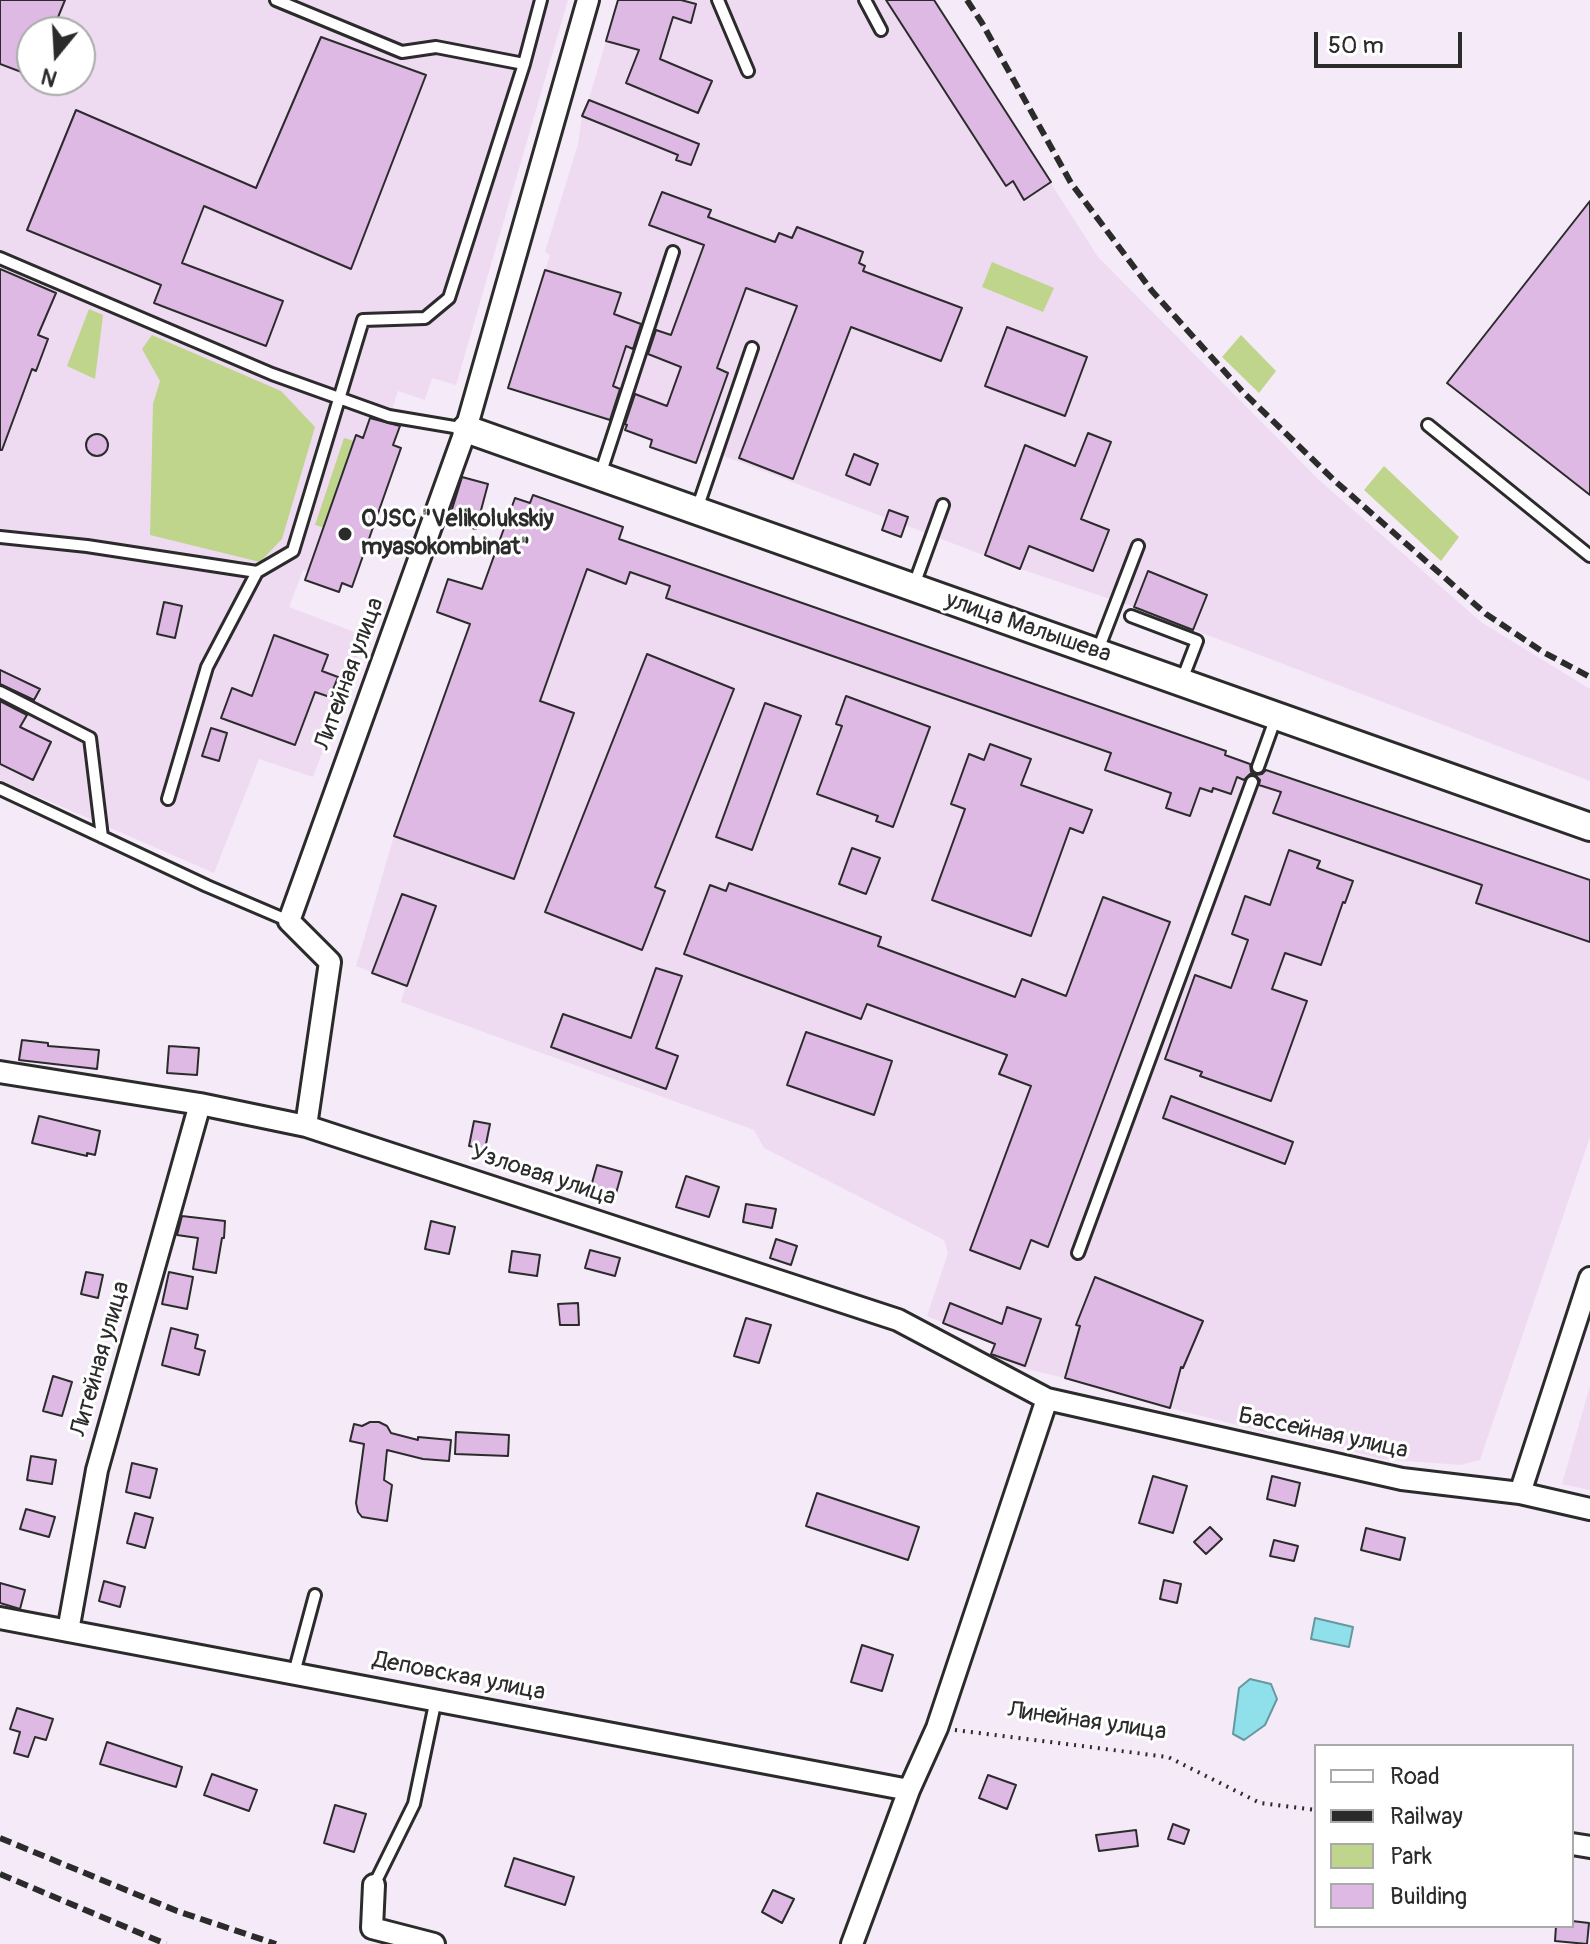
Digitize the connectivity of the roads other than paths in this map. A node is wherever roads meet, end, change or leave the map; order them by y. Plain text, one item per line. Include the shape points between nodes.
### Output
1 (276, 0) edge
2 (541, 0) edge
3 (588, 0) edge
4 (718, 0) edge
5 (865, 0) edge
6 (881, 30) dead end
7 (524, 64) junction
8 (748, 71) dead end
9 (673, 252) dead end
10 (0, 258) edge
11 (752, 348) dead end
12 (340, 399) junction
13 (1428, 425) dead end
14 (466, 429) junction
15 (599, 476) junction
16 (943, 505) dead end
17 (696, 511) junction
18 (0, 537) edge
19 (1138, 546) dead end
20 (1590, 556) edge
21 (257, 572) junction
22 (913, 587) junction
23 (1131, 616) dead end
24 (1097, 652) junction
25 (1181, 682) junction
26 (0, 692) edge
27 (1277, 715) junction
28 (1258, 767) dead end
29 (1252, 782) dead end
30 (0, 789) edge
31 (168, 799) dead end
32 (1590, 827) edge
33 (102, 837) junction
34 (289, 921) junction
35 (0, 1072) edge
36 (200, 1104) junction
37 (306, 1126) junction
38 (1078, 1253) dead end
39 (1590, 1278) edge
40 (1047, 1399) junction
41 (1520, 1493) junction
42 (1590, 1509) edge
43 (315, 1595) dead end
44 (0, 1618) edge
45 (68, 1631) junction
46 (294, 1673) junction
47 (436, 1699) junction
48 (909, 1790) junction
49 (374, 1885) joint
50 (434, 1944) edge
51 (852, 1944) edge

1 - 7 lane via 402,52 436,47
2 - 7 lane
3 - 14 street, Литейная улица
4 - 8 lane
5 - 6 lane
7 - 12 lane via 449,298 425,318 363,320
9 - 15 lane
10 - 12 lane
11 - 17 lane
12 - 14 lane via 389,416
12 - 21 lane via 293,551
13 - 20 lane
14 - 15 street, улица Малышева
14 - 34 street, Литейная улица
15 - 17 street, улица Малышева
16 - 22 lane
17 - 22 street, улица Малышева
18 - 21 lane
19 - 24 lane
21 - 31 lane via 207,667
22 - 24 street, улица Малышева
23 - 25 lane via 1197,641
24 - 25 street, улица Малышева
25 - 27 street, улица Малышева
26 - 33 lane via 90,738
27 - 28 lane
27 - 32 street, улица Малышева
29 - 38 lane
30 - 33 lane
33 - 34 lane
34 - 37 street via 330,962
35 - 36 street, Узловая улица
36 - 37 street, Узловая улица
36 - 45 street, Литейная улица via 97,1470
37 - 40 street, Узловая улица via 898,1320
39 - 41 street
40 - 41 street, Бассейная улица via 1402,1479
40 - 48 street via 937,1728
41 - 42 street, Бассейная улица
43 - 46 lane
44 - 45 street, Деповская улица
45 - 46 street, Деповская улица
46 - 47 street, Деповская улица
47 - 48 street, Деповская улица
47 - 49 lane via 414,1804
48 - 51 street
49 - 50 street via 372,1928

